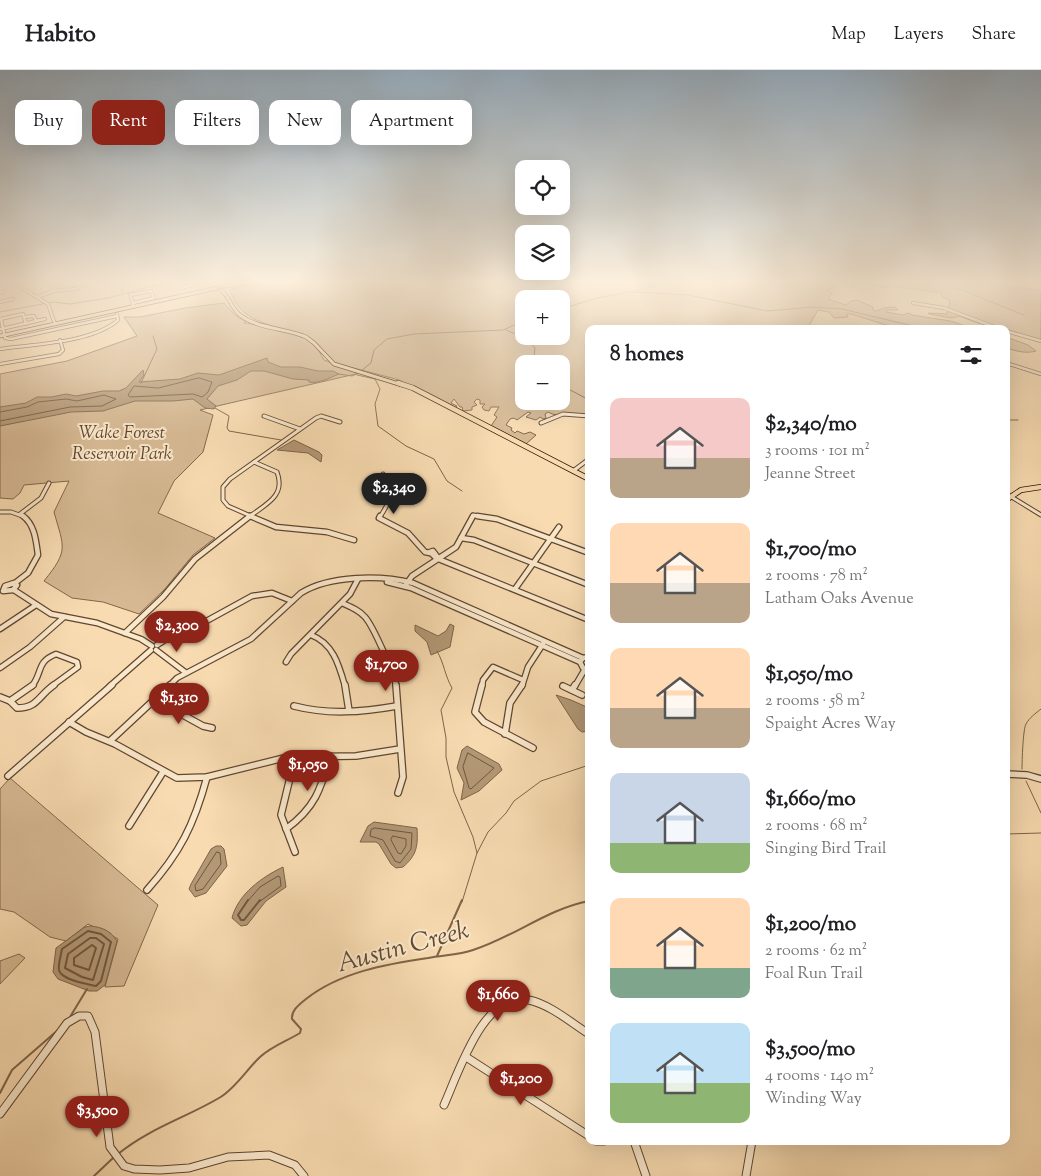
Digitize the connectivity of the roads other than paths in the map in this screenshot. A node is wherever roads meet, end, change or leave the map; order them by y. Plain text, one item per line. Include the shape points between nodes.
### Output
1 (18, 332) edge
2 (46, 332) edge
3 (104, 332) edge
4 (291, 332) edge
5 (1010, 332) edge
6 (2, 335) edge
7 (60, 340) junction
8 (1041, 341) edge
9 (0, 349) edge
10 (0, 364) edge
11 (1010, 364) edge
12 (1041, 374) edge
13 (264, 416) dead end
14 (585, 416) edge
15 (340, 422) dead end
16 (542, 423) dead end
17 (300, 429) junction
18 (254, 462) junction
19 (585, 462) edge
20 (573, 471) junction
21 (383, 474) dead end
22 (585, 477) edge
23 (49, 483) dead end
24 (1041, 486) edge
25 (1010, 497) edge
26 (1010, 499) edge
27 (0, 512) edge
28 (20, 514) junction
29 (1041, 515) edge
30 (250, 516) junction
31 (559, 527) dead end
32 (461, 538) junction
33 (550, 539) junction
34 (354, 540) dead end
35 (585, 552) edge
36 (439, 559) junction
37 (534, 563) junction
38 (358, 579) junction
39 (15, 583) junction
40 (585, 583) edge
41 (406, 584) junction
42 (515, 589) junction
43 (14, 590) junction
44 (1, 592) edge
45 (292, 601) junction
46 (342, 603) junction
47 (36, 605) junction
48 (64, 617) junction
49 (585, 618) edge
50 (0, 629) edge
51 (125, 633) junction
52 (311, 635) junction
53 (544, 643) junction
54 (154, 648) junction
55 (585, 657) edge
56 (286, 662) dead end
57 (0, 668) edge
58 (585, 668) edge
59 (186, 672) junction
60 (585, 672) edge
61 (523, 680) junction
62 (563, 686) dead end
63 (572, 690) junction
64 (193, 695) dead end
65 (582, 695) dead end
66 (0, 697) edge
67 (154, 699) junction
68 (10, 701) junction
69 (294, 706) dead end
70 (397, 706) junction
71 (177, 712) junction
72 (349, 712) junction
73 (69, 722) junction
74 (212, 728) dead end
75 (505, 734) junction
76 (110, 741) junction
77 (533, 748) dead end
78 (400, 749) junction
79 (330, 756) junction
80 (295, 757) junction
81 (163, 772) junction
82 (1010, 774) edge
83 (8, 776) dead end
84 (207, 777) junction
85 (1041, 779) edge
86 (398, 793) dead end
87 (129, 826) dead end
88 (286, 829) junction
89 (295, 852) dead end
90 (147, 890) dead end
91 (585, 1031) edge
92 (466, 1057) junction
93 (444, 1105) dead end
94 (0, 1114) edge
95 (585, 1133) edge
96 (635, 1145) edge
97 (751, 1145) edge
98 (304, 1176) edge
99 (646, 1176) edge
100 (746, 1176) edge

1 - 6 main road
2 - 6 street via 7,339
3 - 7 street
4 - 20 main road via 316,343 334,364 413,388
5 - 8 street
7 - 9 street
7 - 10 street via 63,350 57,355
11 - 12 street
13 - 17 street
14 - 16 street via 563,414
15 - 17 street via 321,416
17 - 18 street
18 - 30 street via 276,472 280,476 281,487 274,497
18 - 30 street via 230,478 222,492 228,506
19 - 20 street
20 - 22 main road
21 - 36 street via 390,488 391,501 379,518 408,533 425,552 433,551
23 - 28 street via 41,498
24 - 25 main road via 1021,490
26 - 29 street
27 - 28 street
28 - 39 street via 32,523 38,555 28,573
30 - 34 street via 276,526 327,532
30 - 51 street via 195,559
31 - 33 street
32 - 33 street via 473,515 497,519
32 - 36 street via 453,551
32 - 37 street
33 - 35 street
33 - 37 street
36 - 41 street via 417,572
36 - 42 street
37 - 40 street
37 - 42 street
38 - 41 street
38 - 45 street via 317,585
38 - 46 street
39 - 43 street
39 - 44 street via 7,585
41 - 53 street
42 - 49 street
43 - 44 street
43 - 47 street
45 - 54 street via 272,593 252,596 201,624 174,634
45 - 59 street via 251,639
46 - 52 street
46 - 70 street via 367,619 394,674
47 - 48 street
47 - 50 street
48 - 51 street via 83,619
48 - 57 street via 30,648
51 - 54 street
52 - 56 street
52 - 72 street via 331,649 348,690
53 - 55 street
53 - 61 street
54 - 59 street
54 - 73 street
55 - 58 street via 581,666
59 - 67 street
60 - 63 street
61 - 75 street via 508,708
61 - 75 street via 493,667 484,680 475,712 484,722
62 - 63 street
63 - 65 street
64 - 71 street
66 - 68 street
67 - 71 street
67 - 76 street
68 - 68 street via 17,708 35,704 49,688 78,667 77,662 56,654 47,657 40,664 34,684
69 - 72 street via 324,713
70 - 72 street
70 - 78 street
71 - 74 street
73 - 76 street
73 - 83 street
75 - 77 street
76 - 81 street
78 - 79 street via 356,756
78 - 86 street via 403,777
79 - 80 street
79 - 88 street via 321,791 303,817
80 - 84 street
80 - 88 street via 281,815
81 - 84 street via 177,778
81 - 87 street
82 - 85 street
84 - 90 street via 180,848 170,865
88 - 89 street
91 - 92 street via 544,1005 527,999 509,1001 480,1025
92 - 93 street
92 - 95 street
94 - 98 street via 67,1023 79,1016 88,1016 95,1032 110,1147 124,1166 145,1170 189,1168 228,1157 269,1155 295,1165
96 - 99 street
97 - 100 street

